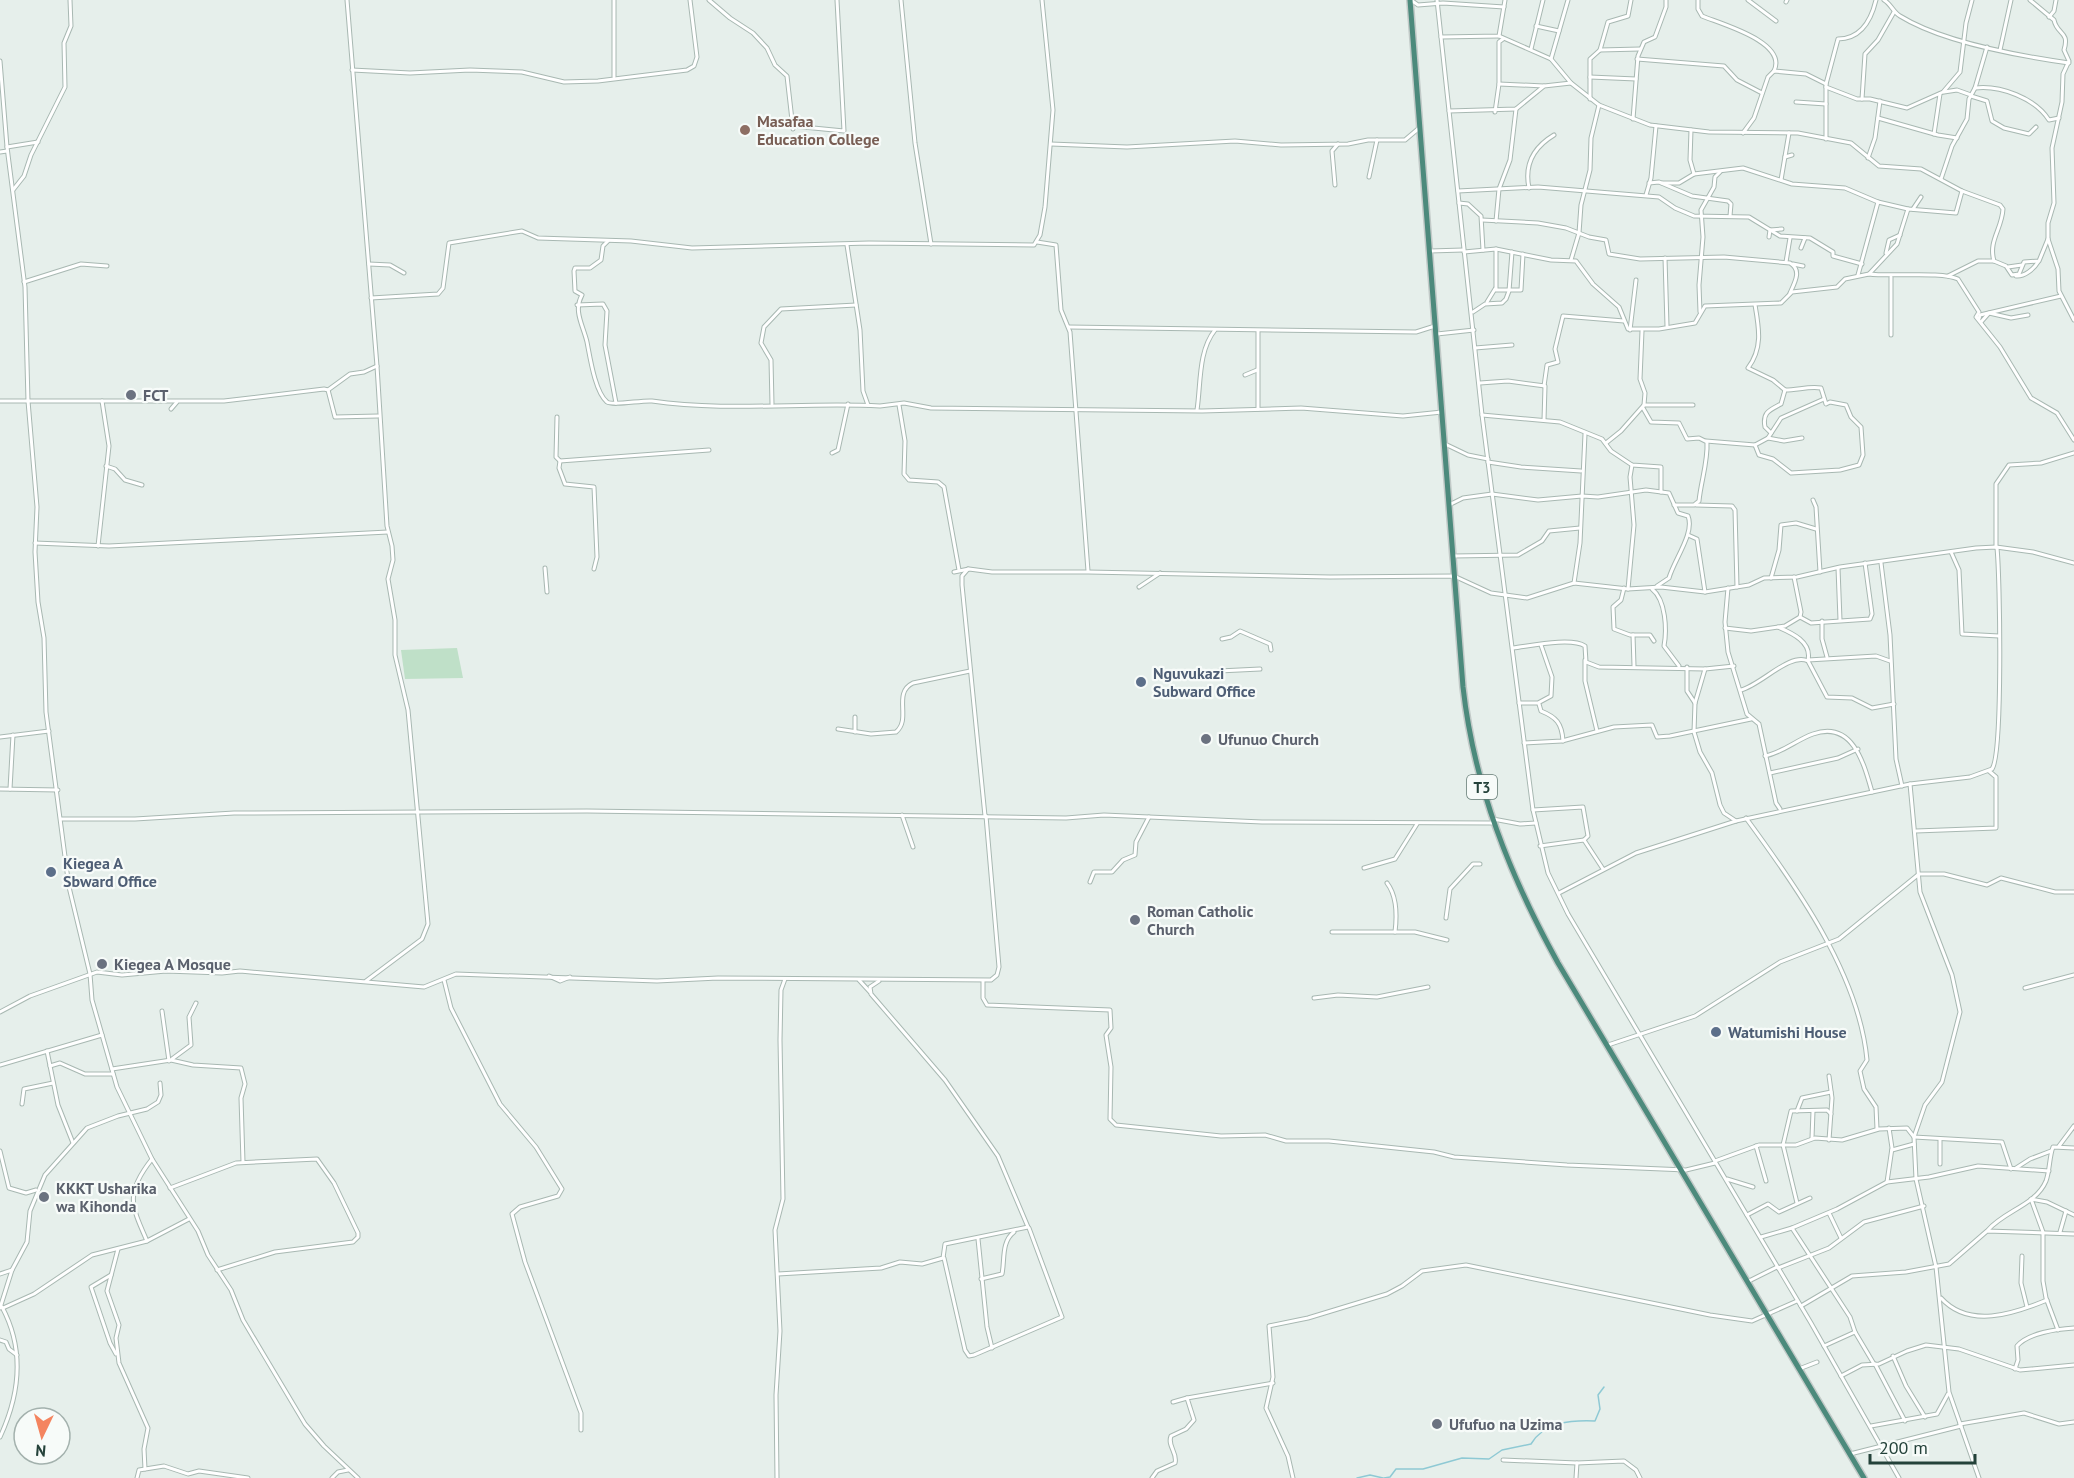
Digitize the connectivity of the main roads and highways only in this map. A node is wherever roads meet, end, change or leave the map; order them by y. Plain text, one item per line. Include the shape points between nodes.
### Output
1 (1410, 0) edge
2 (1864, 1478) edge

1 - 2 highway, T3 via 1466,709 1472,749 1492,820 1539,929

